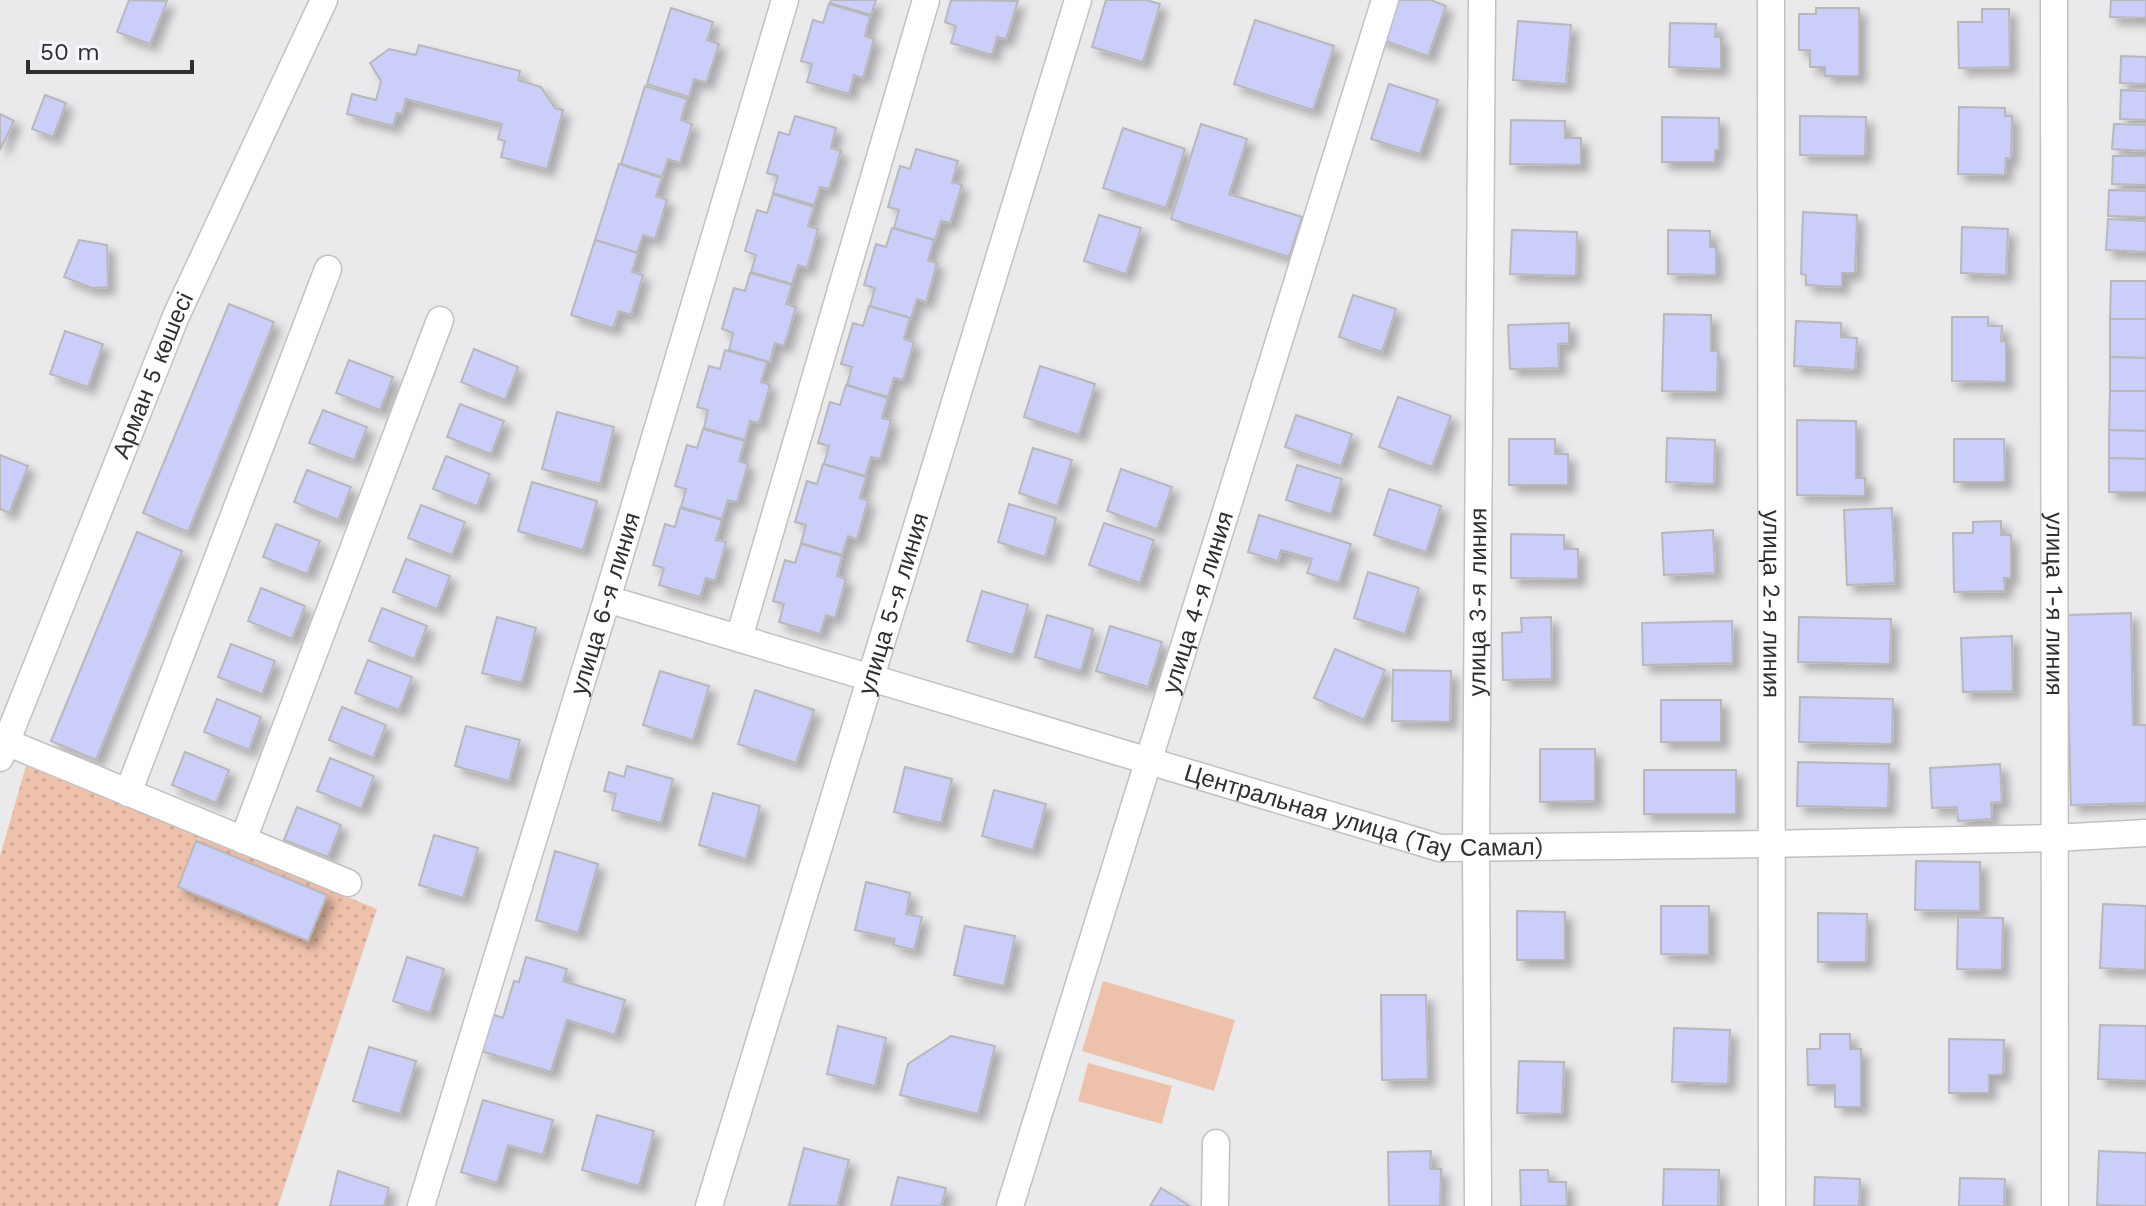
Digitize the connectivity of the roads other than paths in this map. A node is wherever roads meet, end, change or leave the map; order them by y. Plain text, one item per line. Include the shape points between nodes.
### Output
1 (324, 0) edge
2 (785, 0) edge
3 (926, 0) edge
4 (1078, 0) edge
5 (1385, 0) edge
6 (1482, 0) edge
7 (1771, 0) edge
8 (2054, 0) edge
9 (328, 269) dead end
10 (440, 320) dead end
11 (607, 599) junction
12 (739, 638) junction
13 (872, 677) junction
14 (3, 750) edge
15 (1148, 760) junction
16 (128, 793) junction
17 (2146, 833) edge
18 (2054, 838) junction
19 (243, 840) junction
20 (1771, 844) junction
21 (1476, 847) junction
22 (348, 883) dead end
23 (1216, 1143) dead end
24 (421, 1206) edge
25 (709, 1206) edge
26 (1010, 1206) edge
27 (1215, 1206) edge
28 (1478, 1206) edge
29 (1772, 1206) edge
30 (2055, 1206) edge

1 - 14 street, Арман 5 көшесі via 176,316
2 - 11 street, улица 6-я линия
3 - 12 street
4 - 13 street, улица 5-я линия
5 - 15 street, улица 4-я линия
6 - 21 street, улица 3-я линия
7 - 20 street, улица 2-я линия
8 - 18 street, улица 1-я линия
9 - 16 street
10 - 19 street
11 - 12 street, Центральная улица (Тау Самал)
11 - 24 street, улица 6-я линия
12 - 13 street, Центральная улица (Тау Самал)
13 - 15 street, Центральная улица (Тау Самал)
13 - 25 street, улица 5-я линия
14 - 16 street
15 - 21 street, Центральная улица (Тау Самал) via 1440,848
15 - 26 street, улица 4-я линия
16 - 19 street
17 - 18 street, Центральная улица (Тау Самал)
18 - 20 street, Центральная улица (Тау Самал)
18 - 30 street, улица 1-я линия
19 - 22 street
20 - 21 street, Центральная улица (Тау Самал)
20 - 29 street, улица 2-я линия
21 - 28 street, улица 3-я линия
23 - 27 street

